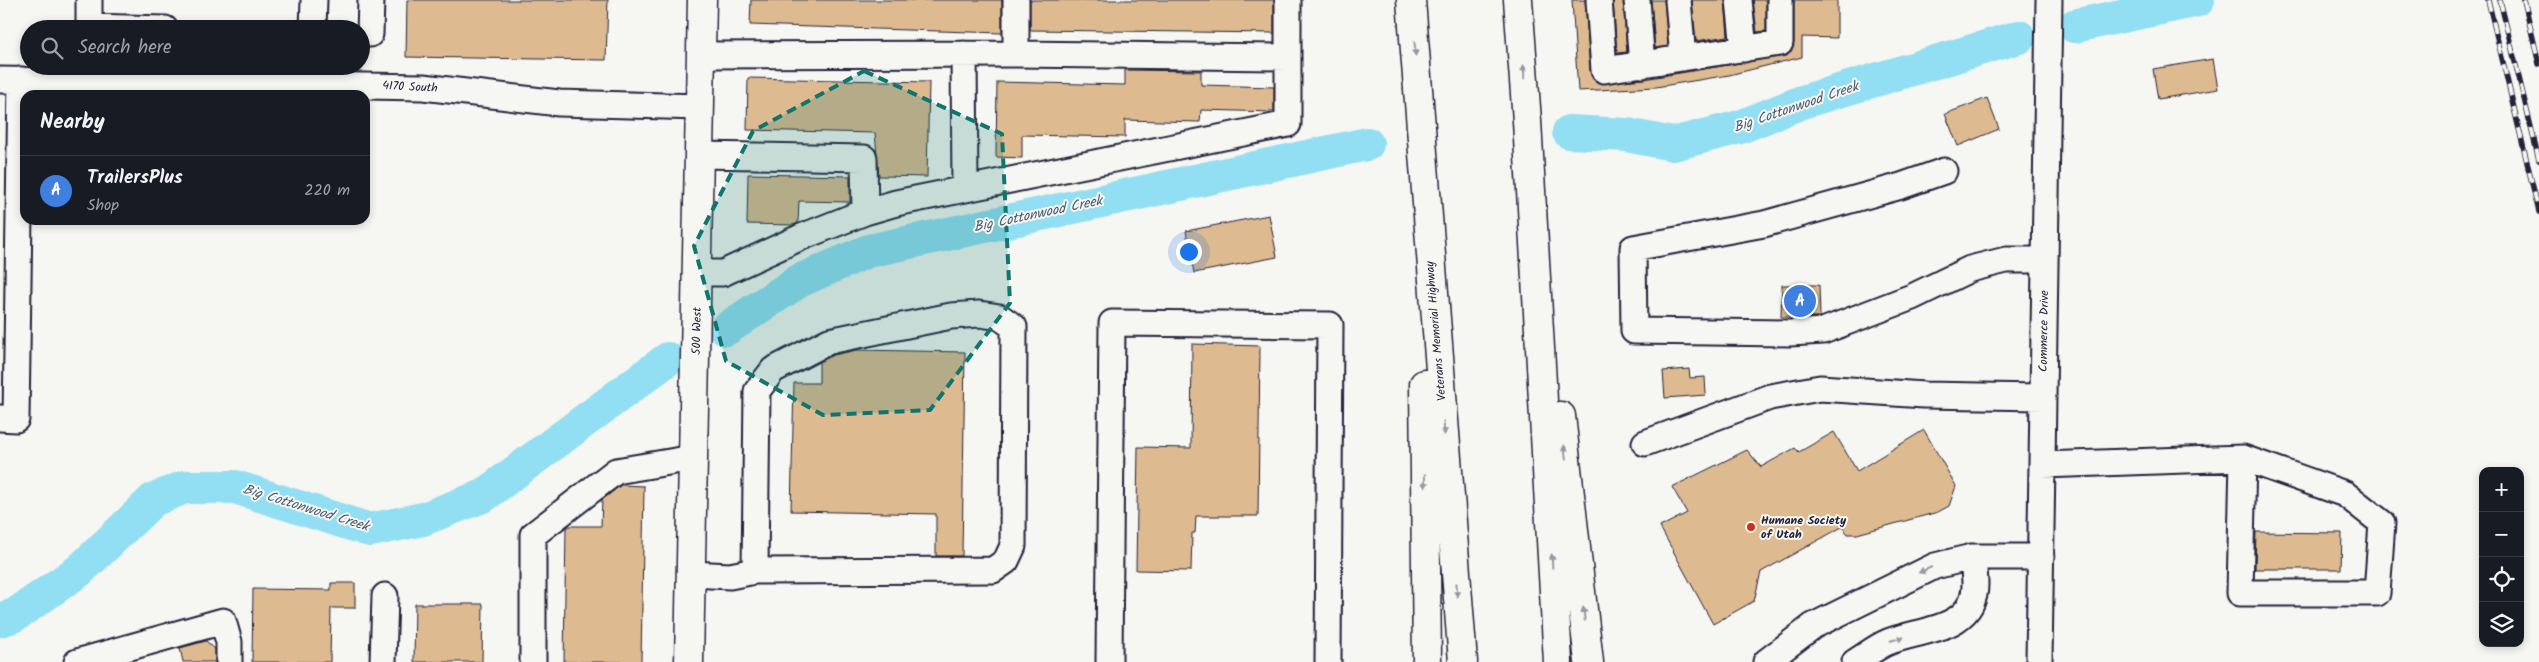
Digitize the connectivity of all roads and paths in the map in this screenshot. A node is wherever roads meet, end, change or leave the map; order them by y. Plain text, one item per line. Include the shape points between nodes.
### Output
1 (89, 0) edge
2 (314, 0) edge
3 (371, 0) edge
4 (702, 0) edge
5 (1016, 0) edge
6 (1288, 0) edge
7 (1411, 0) edge
8 (1518, 0) edge
9 (1598, 0) edge
10 (1637, 0) edge
11 (1678, 0) edge
12 (1739, 0) edge
13 (1780, 0) edge
14 (2049, 0) edge
15 (89, 20) edge
16 (313, 20) edge
17 (370, 34) dead end
18 (1744, 49) junction
19 (964, 54) junction
20 (1016, 54) junction
21 (701, 55) junction
22 (1288, 57) junction
23 (1683, 58) junction
24 (1642, 65) junction
25 (11, 80) edge
26 (700, 107) junction
27 (1527, 121) junction
28 (1420, 135) junction
29 (10, 149) edge
30 (699, 155) junction
31 (1944, 172) dead end
32 (965, 189) junction
33 (865, 212) junction
34 (2045, 260) junction
35 (698, 272) junction
36 (2043, 397) junction
37 (0, 418) edge
38 (1646, 443) dead end
39 (694, 458) junction
40 (2243, 458) junction
41 (2042, 465) junction
42 (1972, 557) junction
43 (2041, 557) junction
44 (755, 571) junction
45 (691, 574) junction
46 (385, 596) dead end
47 (77, 662) edge
48 (229, 662) edge
49 (384, 662) edge
50 (533, 662) edge
51 (689, 662) edge
52 (1109, 662) edge
53 (1328, 662) edge
54 (1428, 662) edge
55 (1463, 662) edge
56 (1558, 662) edge
57 (1589, 662) edge
58 (1766, 662) edge
59 (1855, 662) edge
60 (2039, 662) edge

1 - 15 street
2 - 16 street
3 - 17 street
4 - 21 main road, 500 West
5 - 20 street
6 - 22 street
7 -> 28 main road, Veterans Memorial Highway
27 -> 8 main road
9 - 24 street via 1604,70
10 - 24 street
11 - 23 street
12 - 18 street
13 - 18 street via 1780,43
14 - 34 street, Commerce Drive
18 - 23 street
19 - 20 street
19 - 21 street
19 - 32 street
20 - 22 street
21 - 26 main road, 500 West
22 - 32 street via 1288,124
23 - 24 street
25 - 26 street, 4170 South via 405,86 559,103
25 - 29 street
26 - 30 main road, 500 West
56 -> 27 main road
57 -> 27 main road
28 -> 54 main road
28 -> 55 main road, Veterans Memorial Highway
29 - 37 street via 16,419
30 - 33 street via 864,158
30 - 35 main road, 500 West
31 - 34 street via 1764,224 1633,248 1634,330 1823,331 1912,297 1970,269 2006,260
32 - 33 street
33 - 35 street via 723,273
34 - 36 street, Commerce Drive
35 - 39 main road, 500 West
36 - 38 street via 1924,395 1820,388 1770,397
36 - 41 street, Commerce Drive
39 - 45 main road, 500 West
39 - 50 street via 616,471 533,535
40 - 40 street via 2345,494 2382,523 2377,593 2240,594
40 - 41 street
41 - 43 street, Commerce Drive
42 - 43 street
42 -> 58 street via 1935,566 1813,626
59 -> 42 street via 1887,642 1944,626 1961,617 1972,602 1975,584
43 - 60 street, Commerce Drive
44 - 44 street via 993,570 1006,561 1013,546 1014,327 1000,317 980,314 951,316 829,341 773,370 757,391
44 - 45 street via 730,576
45 - 51 main road, 500 West
46 - 49 street
47 - 48 street via 224,622
52 - 53 street via 1112,323 1330,325

